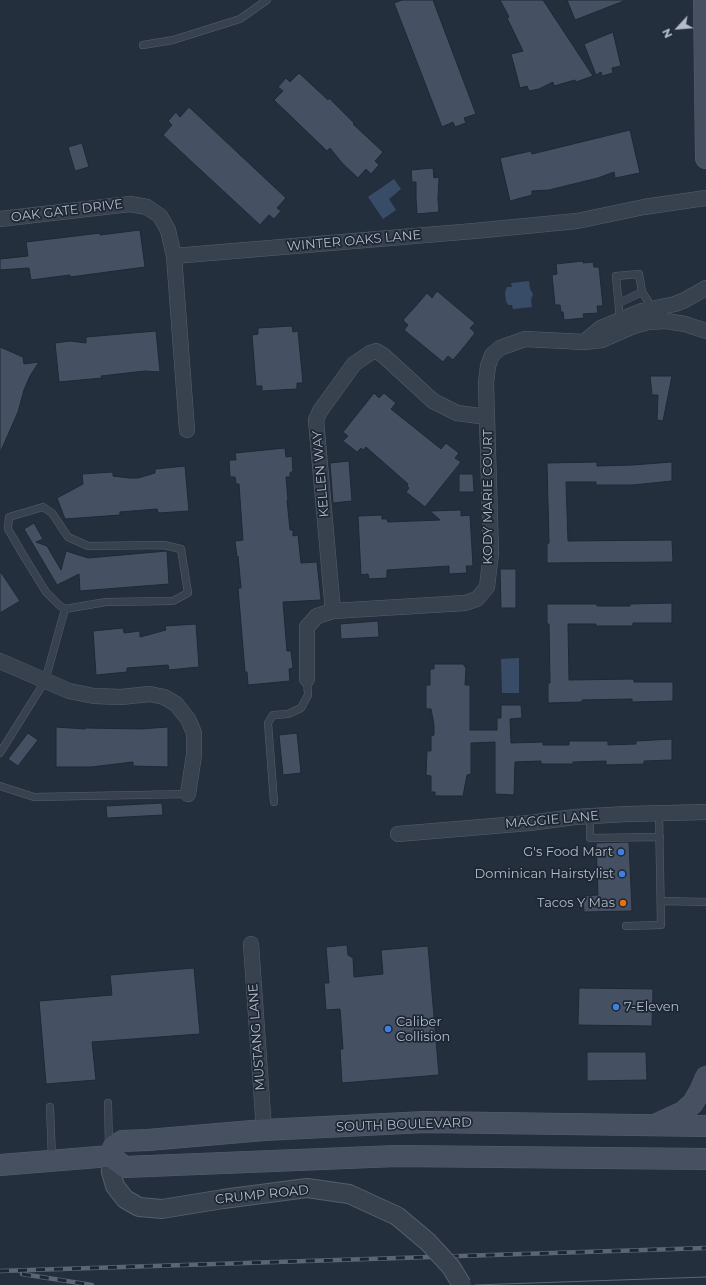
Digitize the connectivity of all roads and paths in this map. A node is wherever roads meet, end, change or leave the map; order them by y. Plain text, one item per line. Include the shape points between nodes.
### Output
1 (267, 0) edge
2 (704, 0) edge
3 (143, 45) dead end
4 (706, 87) edge
5 (706, 158) edge
6 (706, 198) edge
7 (0, 219) edge
8 (174, 256) junction
9 (706, 288) edge
10 (642, 292) junction
11 (619, 304) junction
12 (650, 316) junction
13 (622, 325) junction
14 (706, 332) edge
15 (487, 417) junction
16 (187, 430) dead end
17 (65, 609) junction
18 (333, 611) junction
19 (0, 661) edge
20 (307, 679) joint
21 (45, 681) junction
22 (0, 752) edge
23 (0, 786) edge
24 (188, 794) joint
25 (274, 802) dead end
26 (706, 812) edge
27 (660, 813) junction
28 (590, 816) junction
29 (398, 834) dead end
30 (660, 837) junction
31 (661, 900) junction
32 (706, 902) edge
33 (626, 926) dead end
34 (251, 944) dead end
35 (706, 1077) edge
36 (108, 1103) dead end
37 (50, 1107) dead end
38 (655, 1125) junction
39 (706, 1126) edge
40 (264, 1130) junction
41 (110, 1156) junction
42 (706, 1159) edge
43 (52, 1161) junction
44 (0, 1165) edge
45 (462, 1285) edge

1 - 3 lane via 240,19 173,40
2 - 4 main road
4 - 5 main road
6 - 8 street, WINTER OAKS LANE via 644,207 577,221 474,232
7 - 8 street, OAK GATE DRIVE via 130,204 147,207 160,216 168,230
8 - 16 street
9 - 12 street, KODY MARIE COURT
10 - 11 lane
10 - 11 lane via 639,274 616,276
10 - 12 lane via 648,300
11 - 13 lane
12 - 13 street, KODY MARIE COURT via 634,326
12 - 14 street, KODY MARIE COURT
13 - 15 street, KODY MARIE COURT via 602,340 525,340 500,348 492,355 488,366
15 - 18 street, KODY MARIE COURT via 491,553 487,587 477,599 465,603
15 - 18 street, KELLEN WAY via 457,413 433,400 376,351 354,364 316,420
17 - 17 lane via 106,602 174,601 188,593 181,549 164,545 88,546 68,537 52,513 43,507 9,517 8,529 25,558 46,592
17 - 21 lane
18 - 20 street, KODY MARIE COURT via 317,616 306,627
19 - 21 street
20 - 25 lane via 308,695 301,708 288,714 273,715 268,723
21 - 22 lane
21 - 24 street via 69,691 94,696 150,694 164,697 176,704 188,719 194,733 194,755
23 - 24 lane via 34,797
26 - 27 street, MAGGIE LANE
27 - 28 street, MAGGIE LANE
27 - 30 lane
28 - 29 street, MAGGIE LANE
28 - 30 lane via 590,838
30 - 31 lane
31 - 32 lane
31 - 33 lane via 661,925
34 - 40 street, MUSTANG LANE
35 - 38 main road via 693,1103 684,1112
36 - 41 lane
37 - 43 lane
38 - 39 main road, SOUTH BOULEVARD
38 - 40 main road, SOUTH BOULEVARD via 425,1122
40 - 41 main road, SOUTH BOULEVARD via 122,1141 114,1146
41 - 42 main road via 125,1167 396,1156
41 - 43 main road
41 - 45 street, CRUMP ROAD, bridge via 115,1186 125,1199 139,1207 162,1209 307,1188 349,1194 397,1216 428,1242 451,1267
43 - 44 main road

